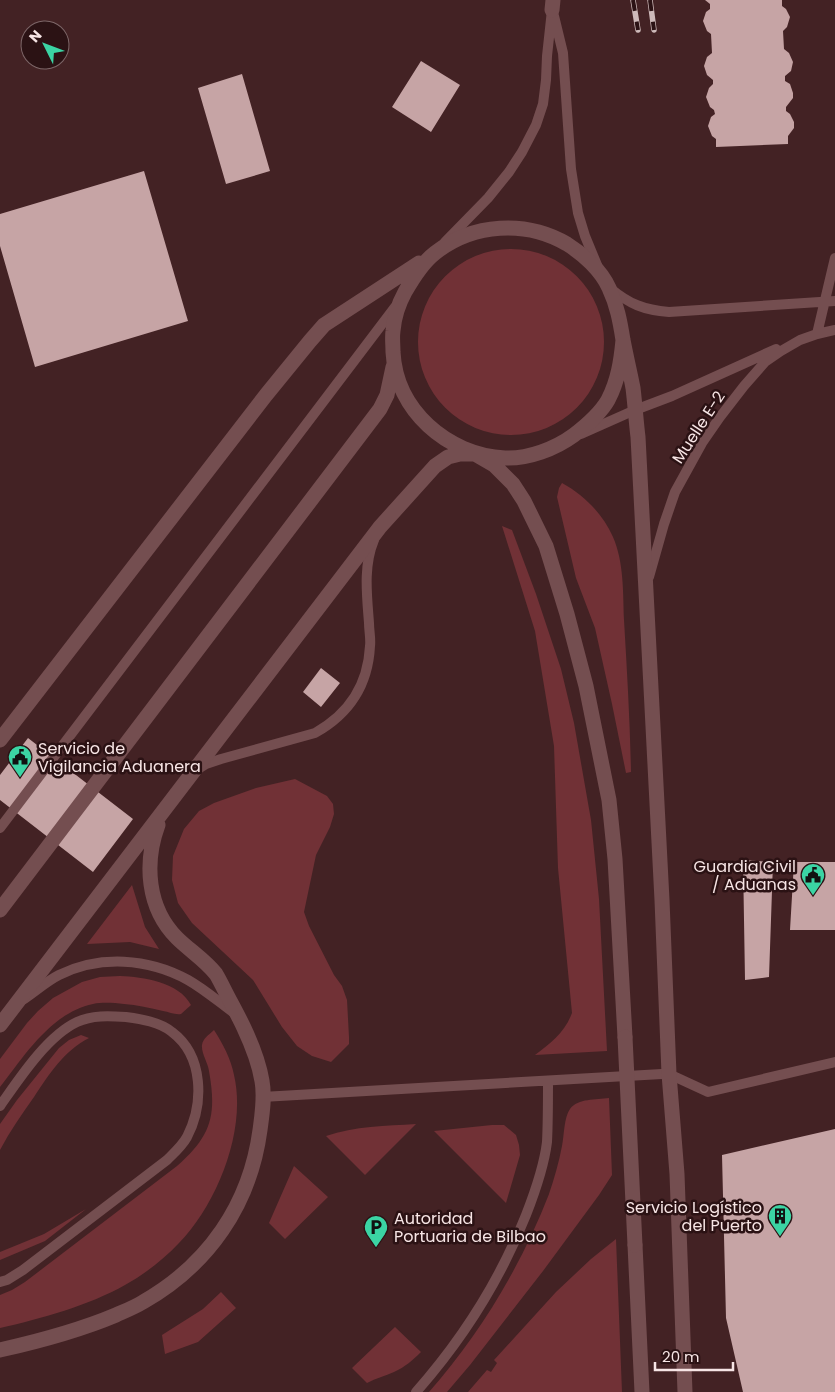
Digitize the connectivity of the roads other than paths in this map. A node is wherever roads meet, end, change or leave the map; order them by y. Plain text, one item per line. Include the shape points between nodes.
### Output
1 (553, 5) edge
2 (435, 253) junction
3 (835, 258) edge
4 (605, 281) junction
5 (400, 300) junction
6 (835, 301) edge
7 (824, 302) junction
8 (835, 330) edge
9 (817, 334) junction
10 (623, 340) junction
11 (800, 340) junction
12 (394, 363) junction
13 (635, 410) junction
14 (566, 441) junction
15 (475, 454) junction
16 (380, 526) junction
17 (646, 591) junction
18 (0, 740) edge
19 (193, 772) junction
20 (162, 814) junction
21 (0, 828) edge
22 (0, 910) edge
23 (15, 1005) junction
24 (237, 1015) junction
25 (0, 1025) edge
26 (835, 1062) edge
27 (669, 1074) junction
28 (548, 1082) junction
29 (262, 1098) junction
30 (0, 1106) edge
31 (0, 1282) edge
32 (0, 1350) edge
33 (416, 1392) edge
34 (642, 1392) edge
35 (685, 1392) edge

1 - 2 lane via 543,104 536,125 510,172
1 - 4 lane via 563,53 571,169 578,213
2 - 4 street via 462,237 484,230 524,228 554,236 580,253
2 - 5 street via 415,274
2 - 18 street via 340,314 310,340
3 - 7 lane
4 - 7 lane via 623,299 653,311
4 - 10 street via 619,313
5 - 12 street via 392,331
5 - 21 lane
6 - 7 lane
7 - 9 lane
8 - 9 lane, Muelle E-2
9 - 11 lane, Muelle E-2
10 - 13 street
10 - 14 street via 619,371 608,400 589,424
11 - 13 lane
11 - 17 lane, Muelle E-2 via 765,362 702,443 675,492 655,551
12 - 15 street via 401,388 414,410 431,429 452,444
12 - 22 street via 387,395 380,409
13 - 14 lane
13 - 17 street
14 - 15 street via 536,454 506,458
15 - 16 street via 448,457 435,466
15 - 34 street, bridge via 494,464 514,484 546,546 567,614 605,773 615,859
16 - 19 street
16 - 19 lane via 368,565 368,664 351,702 340,715 315,733 221,759
17 - 27 street
19 - 20 street
20 - 23 street
20 - 24 street via 153,839 149,876 159,913 176,937 216,975
23 - 24 lane via 75,968 131,962 170,971 190,981
23 - 25 street
24 - 29 street via 259,1068
26 - 27 lane via 708,1092
27 - 28 lane
27 - 35 street via 677,1174
28 - 29 lane
28 - 33 lane via 547,1143 520,1231 491,1289 433,1373
29 - 32 street via 259,1141 244,1191 218,1236 183,1275 141,1304 95,1324
30 - 31 lane via 48,1044 63,1031 78,1022 107,1016 158,1023 172,1031 193,1061 199,1092 192,1125 179,1148 167,1160 23,1270

